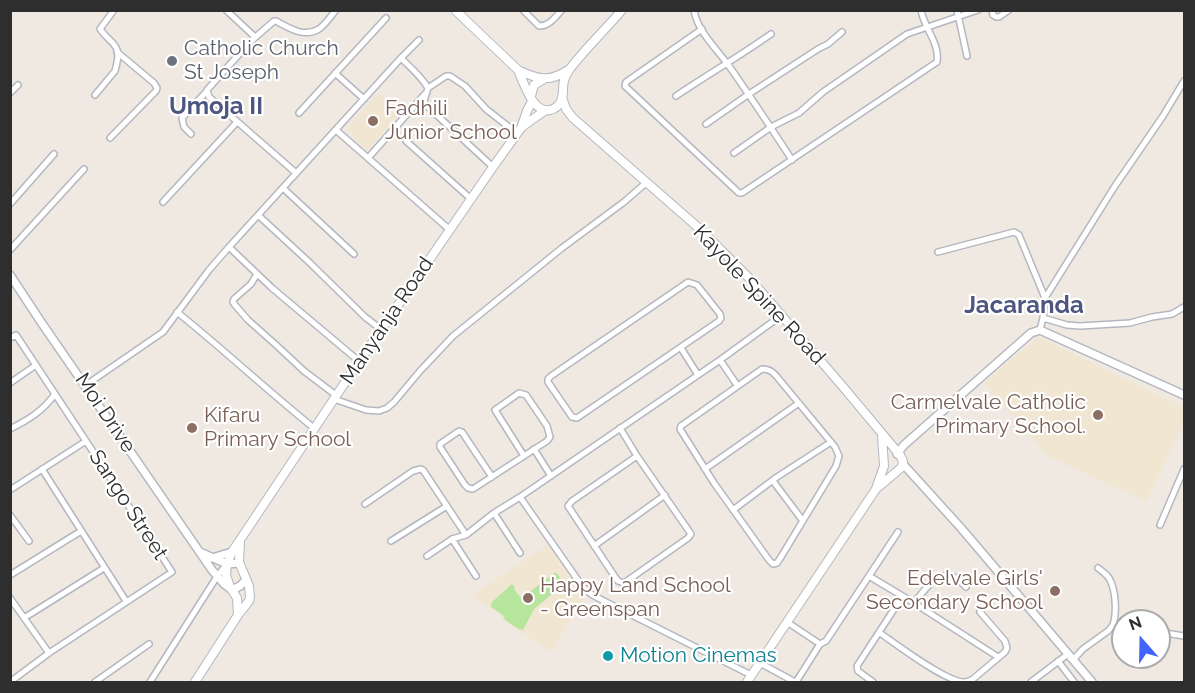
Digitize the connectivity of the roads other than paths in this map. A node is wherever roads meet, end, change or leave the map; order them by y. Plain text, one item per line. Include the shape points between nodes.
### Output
1 (114, 10) edge
2 (226, 10) edge
3 (336, 10) edge
4 (455, 10) edge
5 (523, 10) edge
6 (562, 10) edge
7 (622, 10) edge
8 (694, 10) edge
9 (921, 10) edge
10 (978, 10) edge
11 (992, 10) edge
12 (1009, 10) edge
13 (957, 14) edge
14 (386, 18) dead end
15 (928, 27) junction
16 (702, 29) junction
17 (842, 32) dead end
18 (771, 34) dead end
19 (255, 37) junction
20 (419, 40) dead end
21 (117, 52) junction
22 (967, 56) dead end
23 (401, 58) junction
24 (726, 63) junction
25 (571, 68) junction
26 (518, 70) junction
27 (335, 73) junction
28 (547, 79) junction
29 (1185, 81) edge
30 (18, 85) dead end
31 (207, 90) junction
32 (426, 91) junction
33 (10, 93) edge
34 (562, 94) junction
35 (749, 94) junction
36 (95, 95) dead end
37 (676, 96) dead end
38 (364, 99) junction
39 (532, 99) junction
40 (548, 110) junction
41 (299, 113) dead end
42 (573, 118) junction
43 (237, 122) junction
44 (706, 124) dead end
45 (771, 127) junction
46 (521, 128) junction
47 (336, 130) junction
48 (191, 134) dead end
49 (514, 137) junction
50 (110, 138) dead end
51 (406, 141) dead end
52 (734, 153) dead end
53 (54, 154) dead end
54 (368, 158) junction
55 (792, 160) junction
56 (493, 167) junction
57 (84, 169) dead end
58 (296, 173) junction
59 (647, 182) junction
60 (283, 188) junction
61 (471, 198) junction
62 (163, 202) dead end
63 (10, 204) edge
64 (258, 215) junction
65 (450, 230) junction
66 (229, 247) junction
67 (10, 250) edge
68 (938, 252) dead end
69 (354, 254) dead end
70 (257, 274) junction
71 (10, 275) edge
72 (1045, 298) junction
73 (1185, 307) edge
74 (177, 312) junction
75 (782, 315) junction
76 (1043, 318) junction
77 (378, 327) dead end
78 (1040, 330) junction
79 (13, 336) edge
80 (681, 348) junction
81 (720, 360) junction
82 (360, 362) junction
83 (36, 365) junction
84 (698, 375) junction
85 (10, 383) edge
86 (86, 385) junction
87 (737, 385) junction
88 (55, 394) junction
89 (1185, 395) edge
90 (335, 397) junction
91 (799, 403) junction
92 (10, 429) edge
93 (315, 429) junction
94 (620, 429) junction
95 (882, 433) junction
96 (86, 441) junction
97 (831, 442) junction
98 (534, 449) junction
99 (897, 454) junction
100 (524, 456) junction
101 (637, 456) junction
102 (884, 462) junction
103 (903, 464) junction
104 (42, 469) junction
105 (705, 469) junction
106 (1185, 469) edge
107 (895, 472) junction
108 (551, 476) junction
109 (492, 477) junction
110 (773, 480) junction
111 (876, 489) junction
112 (10, 490) edge
113 (665, 495) junction
114 (520, 497) junction
115 (365, 504) dead end
116 (447, 506) junction
117 (733, 510) junction
118 (494, 513) junction
119 (10, 515) edge
120 (803, 521) junction
121 (1160, 525) dead end
122 (81, 531) junction
123 (898, 532) dead end
124 (466, 535) junction
125 (452, 539) junction
126 (29, 541) dead end
127 (240, 541) junction
128 (391, 541) dead end
129 (594, 546) junction
130 (199, 552) junction
131 (232, 552) junction
132 (520, 553) dead end
133 (427, 556) dead end
134 (212, 558) junction
135 (227, 564) junction
136 (239, 564) junction
137 (105, 568) junction
138 (1098, 568) dead end
139 (10, 575) edge
140 (218, 575) junction
141 (476, 576) dead end
142 (869, 576) junction
143 (246, 580) junction
144 (966, 587) dead end
145 (232, 590) junction
146 (902, 597) junction
147 (10, 598) edge
148 (126, 601) junction
149 (914, 603) junction
150 (1115, 609) edge
151 (980, 612) dead end
152 (238, 615) junction
153 (24, 618) junction
154 (787, 622) junction
155 (1111, 627) edge
156 (879, 633) junction
157 (149, 644) dead end
158 (820, 644) junction
159 (49, 653) junction
160 (998, 657) junction
161 (1071, 657) junction
162 (1058, 661) junction
163 (760, 663) junction
164 (749, 679) edge
165 (10, 682) edge
166 (95, 682) edge
167 (150, 682) edge
168 (195, 682) edge
169 (796, 682) edge
170 (873, 682) edge
171 (1032, 682) edge
172 (1074, 682) edge
173 (1092, 682) edge

1 - 21 street via 100,29
2 - 19 street
3 - 19 street via 317,29 300,32 274,21
4 - 26 main road
5 - 6 street via 539,26
7 - 25 main road
8 - 16 street
9 - 15 street
10 - 13 street
11 - 12 street via 999,17
13 - 15 street
13 - 22 street
14 - 27 street
15 - 45 street via 907,34 799,113
15 - 55 street via 938,62
16 - 24 street
16 - 55 street via 625,86 734,191 742,193
17 - 35 street
18 - 24 street
19 - 31 street
20 - 23 street
21 - 36 street via 114,71
21 - 50 street via 157,88
23 - 32 street via 423,79
23 - 38 street
24 - 35 street
24 - 37 street
25 - 28 main road
25 - 34 main road via 564,78
26 - 28 main road
26 - 39 main road
27 - 38 street
27 - 41 street
28 - 34 main road via 558,83
28 - 39 main road via 534,85
29 - 72 street
30 - 33 street
31 - 43 street via 209,97
31 - 48 street via 183,118 184,127
32 - 49 street via 450,76 514,131
32 - 54 street
32 - 56 street via 427,106
34 - 40 main road via 558,105
34 - 42 main road
35 - 44 street
35 - 45 street
38 - 47 street
39 - 40 main road via 538,108
39 - 46 main road, Manyanja Road
40 - 42 main road
40 - 46 main road
42 - 59 main road, Kayole Spine Road
43 - 58 street
43 - 62 street
45 - 52 street
45 - 55 street
46 - 49 main road, Manyanja Road
47 - 54 street
47 - 58 street
49 - 56 main road, Manyanja Road
51 - 61 street
53 - 63 street
54 - 65 street
56 - 61 main road, Manyanja Road
57 - 67 street
58 - 60 street
59 - 75 main road, Kayole Spine Road via 722,250
59 - 90 street via 453,336 387,408 366,410
60 - 64 street
60 - 69 street
61 - 65 main road, Manyanja Road
64 - 66 street
64 - 77 street
65 - 82 main road, Manyanja Road
66 - 70 street
66 - 74 street
68 - 72 street via 1014,232 1021,238
70 - 82 street
70 - 90 street via 233,302 248,321
71 - 86 street, Moi Drive
72 - 76 street
73 - 76 street via 1172,314 1130,323 1073,326
74 - 86 street via 163,332
74 - 93 street
75 - 81 street
75 - 95 main road, Kayole Spine Road
76 - 78 street
78 - 89 street
78 - 99 street via 1031,333
79 - 83 street, Sango Street
80 - 80 street via 722,318 697,285 688,282 551,376 548,382 569,414 577,418
80 - 84 street
81 - 84 street
81 - 87 street
82 - 90 main road, Manyanja Road
83 - 85 street
83 - 88 street, Sango Street
84 - 94 street
86 - 130 street, Moi Drive
87 - 91 street via 767,369
87 - 105 street via 681,426
88 - 92 street via 44,409
88 - 96 street, Sango Street
90 - 93 main road, Manyanja Road
91 - 97 street
91 - 105 street
93 - 127 main road, Manyanja Road
94 - 101 street
94 - 108 street
95 - 99 main road, Kayole Spine Road
95 - 102 main road
96 - 104 street
96 - 148 street, Sango Street via 172,572
97 - 110 street
97 - 120 street via 838,452 836,466
98 - 100 street
98 - 100 street via 547,441 549,432 526,394 519,393 495,410
98 - 108 street
99 - 102 main road via 892,453
99 - 103 main road
100 - 109 street
101 - 113 street
101 - 129 street via 568,506
102 - 107 main road via 889,471
102 - 111 main road
103 - 107 main road
103 - 161 street
104 - 112 street
104 - 122 street
105 - 117 street
106 - 121 street
107 - 111 main road
108 - 114 street
109 - 109 street via 462,432 440,444 468,489
110 - 117 street
110 - 120 street
111 - 154 main road
113 - 129 street
113 - 129 street via 692,534 688,538 624,583 618,581
114 - 118 street
114 - 164 street via 588,592
115 - 116 street via 421,469
116 - 124 street
116 - 128 street
117 - 120 street via 773,564
118 - 124 street
118 - 132 street
119 - 126 street
122 - 137 street
122 - 139 street
123 - 142 street
124 - 125 street
125 - 133 street
125 - 141 street
127 - 131 main road, Manyanja Road
127 - 136 main road
130 - 134 street
130 - 140 street, Moi Drive
131 - 134 street
131 - 135 main road, Manyanja Road
134 - 135 street
135 - 136 street
135 - 140 street
135 - 145 main road via 226,575
136 - 143 main road
137 - 148 street
137 - 153 street
138 - 150 street via 1108,576
140 - 145 street, Moi Drive
140 - 167 street
142 - 146 street
142 - 158 street via 826,642
143 - 145 street
143 - 152 main road via 250,597
144 - 149 street via 955,578 942,576
145 - 152 main road via 238,601
146 - 149 street
146 - 156 street
147 - 153 street
148 - 159 street, Sango Street
149 - 160 street
151 - 160 street via 1007,645
152 - 168 main road
153 - 159 street
154 - 158 street
154 - 163 main road
155 - 161 street
156 - 160 street via 948,678 963,682 973,679
156 - 170 street via 857,666
157 - 166 street
158 - 169 street
159 - 165 street, Sango Street
161 - 162 street
161 - 173 street
162 - 171 street
162 - 172 street
163 - 164 main road
163 - 169 street

